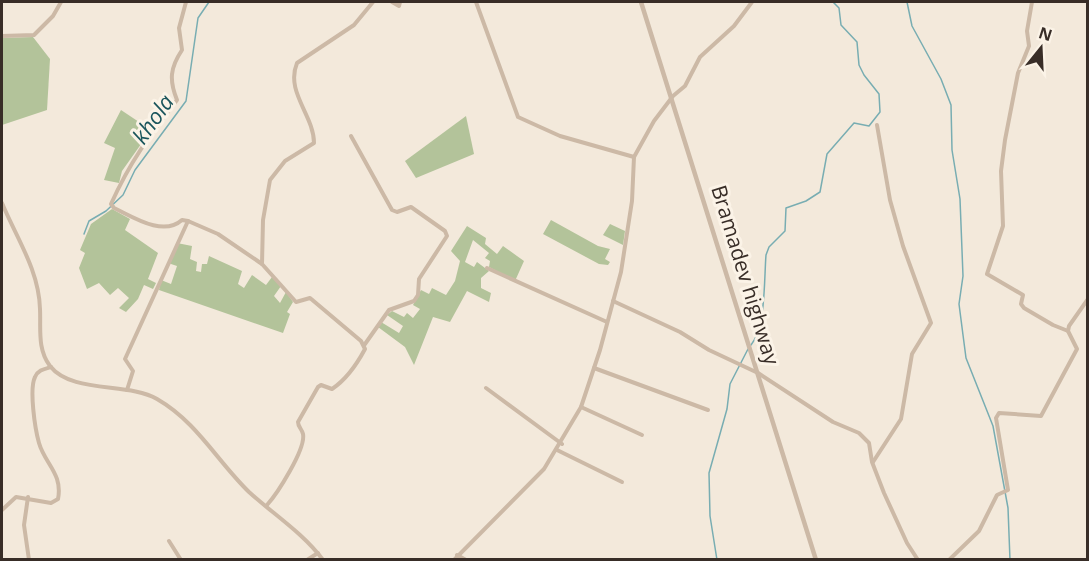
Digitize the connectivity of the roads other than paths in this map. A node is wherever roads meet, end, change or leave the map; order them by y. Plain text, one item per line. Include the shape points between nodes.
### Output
1 (61, 2) edge
2 (186, 2) edge
3 (373, 2) edge
4 (392, 2) edge
5 (400, 2) edge
6 (476, 2) edge
7 (641, 2) edge
8 (752, 2) edge
9 (1032, 2) edge
10 (2, 36) edge
11 (673, 96) junction
12 (877, 125) dead end
13 (351, 136) dead end
14 (634, 157) junction
15 (2, 203) edge
16 (188, 221) junction
17 (262, 264) junction
18 (487, 268) dead end
19 (1088, 299) edge
20 (613, 301) junction
21 (607, 322) junction
22 (1068, 331) junction
23 (365, 344) junction
24 (51, 367) junction
25 (594, 368) junction
26 (758, 373) junction
27 (486, 388) dead end
28 (127, 390) junction
29 (581, 407) junction
30 (708, 410) dead end
31 (642, 435) dead end
32 (562, 444) junction
33 (557, 450) junction
34 (872, 462) junction
35 (622, 482) dead end
36 (28, 497) junction
37 (267, 505) junction
38 (2, 510) edge
39 (169, 541) dead end
40 (318, 553) junction
41 (456, 557) edge
42 (29, 560) edge
43 (182, 560) edge
44 (307, 560) edge
45 (323, 560) edge
46 (466, 560) edge
47 (816, 560) edge
48 (918, 560) edge
49 (949, 560) edge

1 - 10 street via 34,35
2 - 16 street via 179,28 182,50 173,64 170,82 177,100 129,165 112,206 166,228
3 - 17 street via 354,26 297,63 297,95 314,143 285,161 270,180 263,220
4 - 5 street via 399,6
6 - 14 street via 518,117 560,136
7 - 11 street, Bramadev highway
8 - 11 street via 734,26 700,57 685,86
9 - 22 street via 1029,46 1018,73 1005,140 1001,171 1003,226 987,274 1023,295 1024,308
11 - 14 street
11 - 26 street, Bramadev highway
12 - 34 street via 890,200 931,323 912,354 901,419
13 - 23 street via 392,210 411,207 446,231 447,236 419,279 414,301 389,310
14 - 20 street via 630,213
15 - 24 street via 33,270 42,348
16 - 17 street via 218,234
16 - 28 street via 125,359 133,371
17 - 23 street via 296,302 310,298
18 - 21 street
19 - 22 street
20 - 21 street
20 - 26 street
21 - 25 street
22 - 49 street via 1077,348 1041,416 999,412 996,418 1008,490 997,495 979,531
23 - 37 street via 349,374 332,389 318,387 299,417 302,442 284,481
24 - 28 street via 80,382
24 - 36 street via 36,374 34,403 39,443 56,474 60,491 56,502
25 - 29 street
25 - 30 street
26 - 34 street via 833,422 860,433 869,443
26 - 47 street, Bramadev highway
27 - 32 street
28 - 37 street via 155,397 191,424 241,484
29 - 31 street
29 - 32 street
32 - 33 street
33 - 35 street
33 - 41 street via 544,469
34 - 48 street
36 - 38 street via 16,497
36 - 42 street via 24,525
37 - 40 street
39 - 43 street
40 - 44 street
40 - 45 street
41 - 46 street

